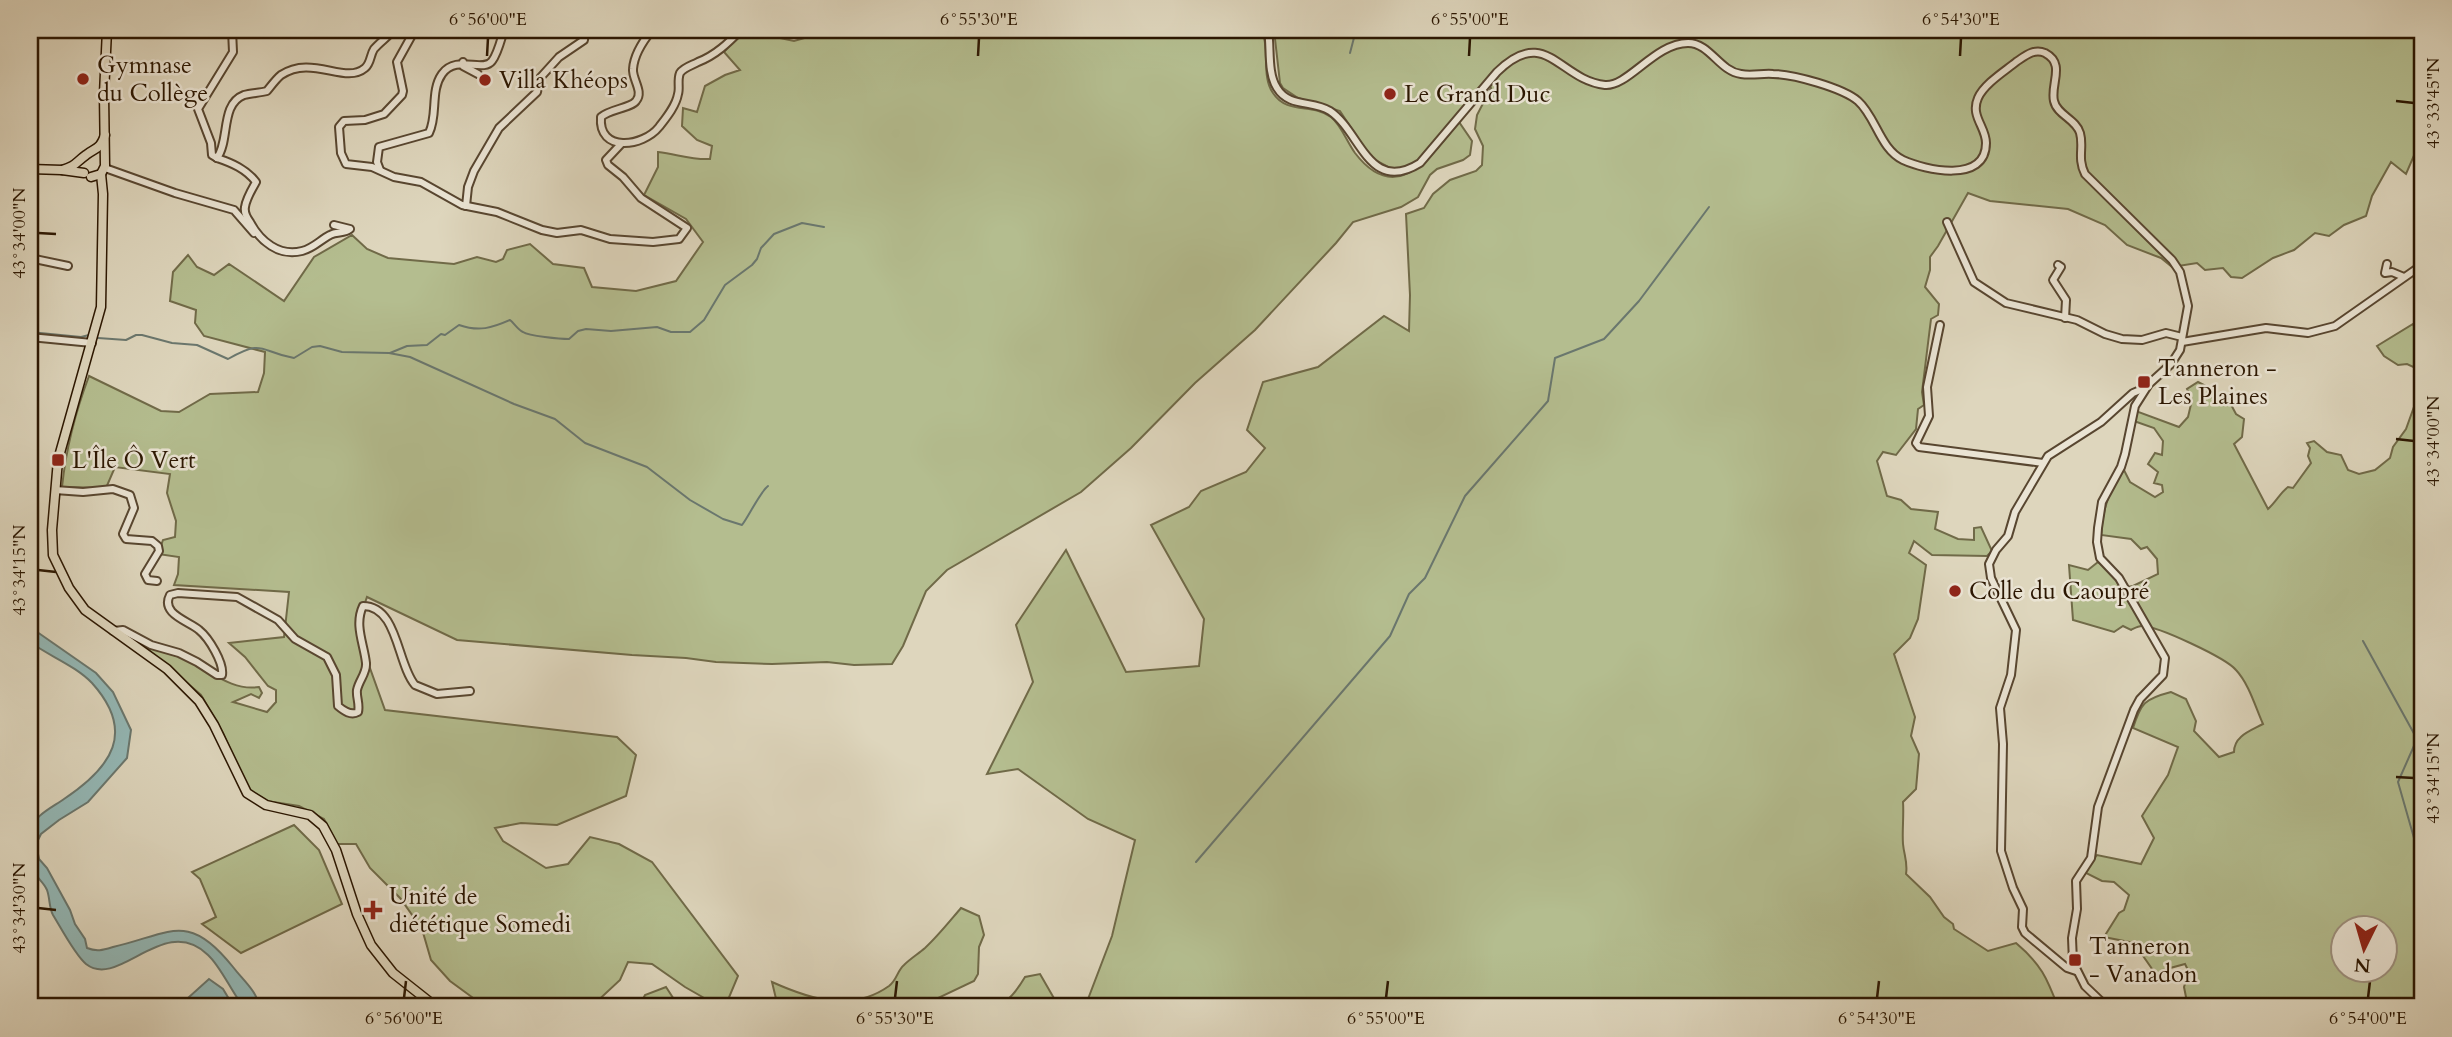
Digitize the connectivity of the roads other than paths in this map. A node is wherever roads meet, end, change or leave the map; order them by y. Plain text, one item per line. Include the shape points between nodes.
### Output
1 (107, 30) edge
2 (232, 30) edge
3 (393, 30) edge
4 (420, 30) edge
5 (504, 30) edge
6 (585, 30) edge
7 (652, 30) edge
8 (741, 30) edge
9 (1268, 30) edge
10 (463, 62) junction
11 (478, 74) dead end
12 (106, 129) junction
13 (621, 144) junction
14 (93, 153) junction
15 (104, 158) junction
16 (217, 158) junction
17 (82, 160) junction
18 (30, 169) edge
19 (62, 170) junction
20 (380, 170) junction
21 (103, 171) junction
22 (88, 175) junction
23 (103, 194) junction
24 (466, 206) junction
25 (1947, 222) dead end
26 (334, 225) dead end
27 (258, 237) junction
28 (30, 258) edge
29 (2387, 264) dead end
30 (2058, 265) dead end
31 (2422, 265) edge
32 (68, 266) dead end
33 (2404, 277) junction
34 (2065, 318) junction
35 (1940, 325) dead end
36 (30, 337) edge
37 (2182, 340) junction
38 (92, 343) junction
39 (2144, 390) junction
40 (2043, 463) junction
41 (55, 490) junction
42 (157, 581) dead end
43 (113, 631) junction
44 (470, 691) dead end
45 (2076, 971) junction
46 (436, 1007) edge
47 (2107, 1007) edge

1 - 12 main road
2 - 16 street via 233,52 198,109 212,155
3 - 16 street via 374,48 363,70 345,74 317,67 289,71 267,91 237,99
4 - 20 street via 412,35 397,62 402,95 384,114 344,121 339,127 346,164
5 - 10 street via 489,64
6 - 24 street via 584,40 559,57 540,78 537,92 494,135 474,171
7 - 13 street via 633,67 638,100 601,117 606,138
8 - 13 street via 709,58 680,73 671,110 654,132
9 - 37 street via 1278,90 1292,101 1329,111 1373,164 1391,172 1420,163 1497,72 1517,56 1538,53 1594,82 1612,85 1679,44 1698,44 1732,72 1783,75 1849,95 1866,111 1893,154 1954,172 1970,168 1982,157 1986,142 1975,114 1978,97 2027,54 2043,52 2057,69 2055,106 2080,132 2085,174 2180,272 2188,306
10 - 11 street
10 - 20 street via 443,72 429,133 379,147
12 - 14 main road
12 - 15 main road
13 - 24 street via 606,160 608,166 641,198 687,229 679,239 653,242 610,239 581,230 558,233
14 - 15 main road
14 - 17 main road
15 - 21 main road
16 - 27 street via 250,174 256,182 245,207
17 - 19 main road
17 - 22 main road
18 - 19 main road
19 - 22 main road
20 - 24 street via 421,182
21 - 22 main road
21 - 23 main road
21 - 27 street via 234,210
22 - 23 main road
23 - 38 main road via 101,307
25 - 34 street via 1974,282 2006,303
26 - 27 street via 349,232 333,233 301,252 272,247
28 - 32 street
29 - 33 street via 2385,273
30 - 34 street via 2059,274 2053,280 2066,300
31 - 33 street
33 - 37 street via 2346,320 2320,331 2266,328
34 - 37 street via 2122,339 2142,340 2166,333
35 - 40 street via 1927,387 1929,416 1917,437 1919,447
36 - 38 street
37 - 39 street via 2176,359
38 - 41 main road via 58,460
39 - 40 street via 2133,393 2094,427 2051,452
39 - 45 street via 2132,414 2121,467 2102,502 2097,542 2100,558 2119,578 2163,652 2165,670 2134,710 2098,807 2091,858 2076,881 2071,946
40 - 45 street via 2015,512 2008,536 1989,564 1990,578 2016,630 2011,675 2000,708 2001,851 2023,909 2025,933
41 - 42 street via 113,489 130,495 134,508 123,534 126,539 159,546 145,574 148,580
41 - 43 main road via 53,555 85,610
43 - 44 street via 123,630 179,653 222,676 202,632 172,613 167,599 178,593 237,597 278,620 295,639 327,657 336,675 338,706 354,714 360,707 356,691 366,669 361,612 372,606 389,623 415,685 437,694
43 - 46 main road via 167,669 200,701 247,793 266,805 310,815 323,826 371,945 393,973
45 - 47 street

